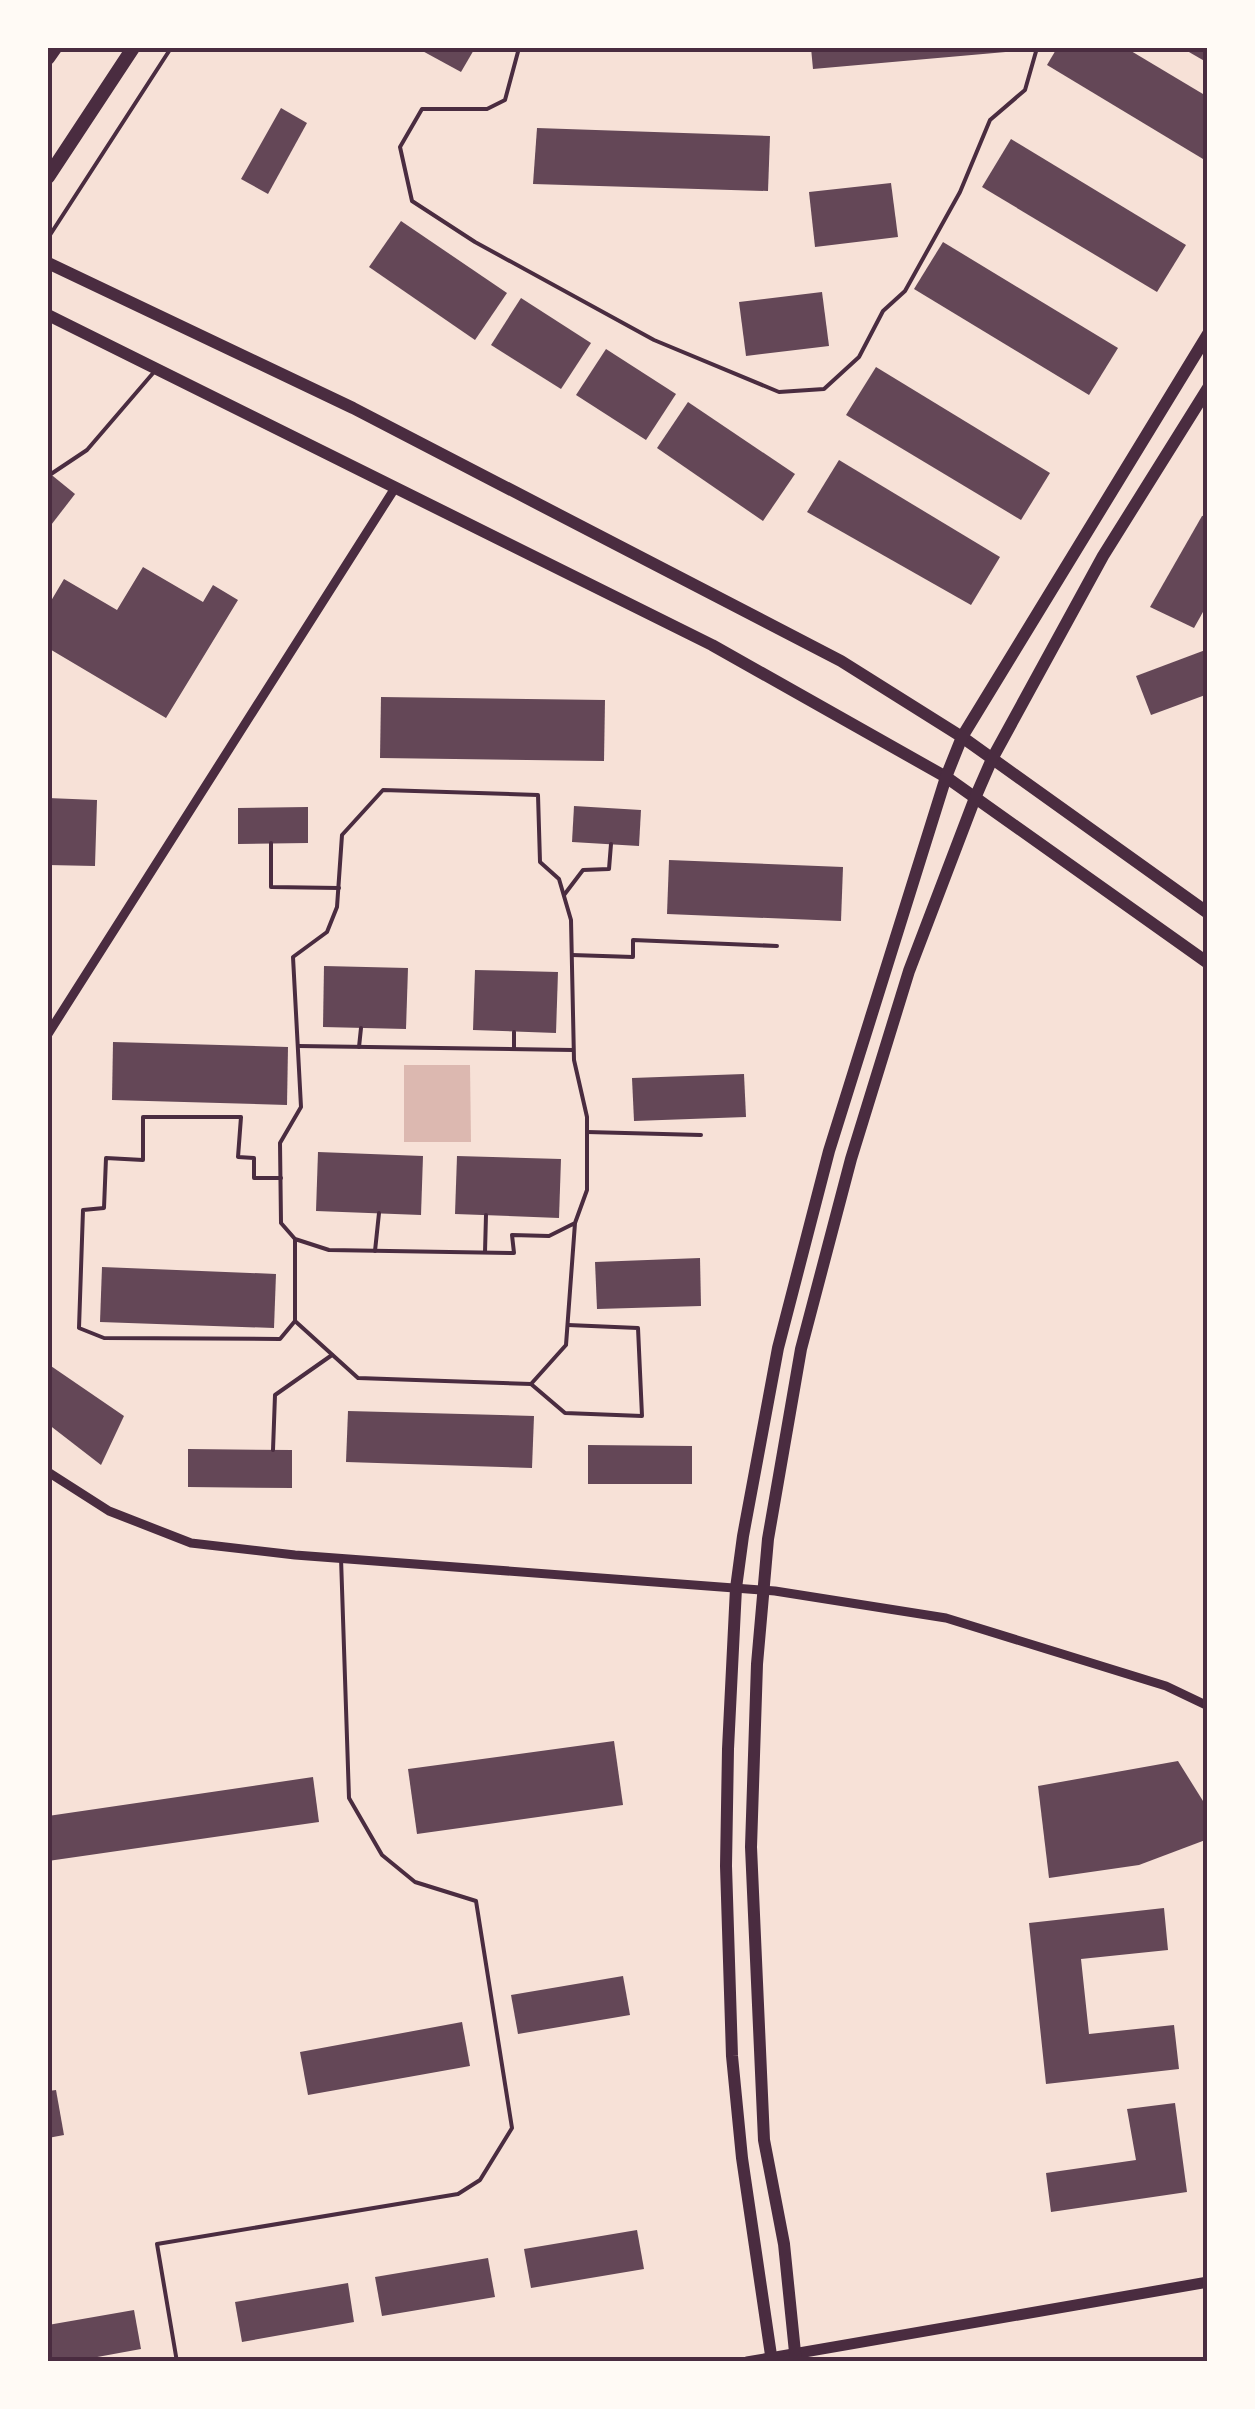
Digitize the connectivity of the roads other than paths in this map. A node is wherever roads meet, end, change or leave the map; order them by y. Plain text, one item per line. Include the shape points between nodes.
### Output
1 (55, 48) edge
2 (132, 48) edge
3 (171, 48) edge
4 (48, 58) edge
5 (48, 177) edge
6 (48, 238) edge
7 (48, 264) edge
8 (48, 315) edge
9 (1208, 334) edge
10 (157, 369) junction
11 (1208, 388) edge
12 (48, 476) edge
13 (396, 488) junction
14 (962, 737) junction
15 (992, 758) junction
16 (946, 777) junction
17 (975, 798) junction
18 (1208, 913) edge
19 (1208, 963) edge
20 (48, 1034) edge
21 (48, 1472) edge
22 (341, 1558) junction
23 (736, 1588) junction
24 (764, 1590) junction
25 (1208, 1706) edge
26 (1208, 2282) edge
27 (797, 2357) edge
28 (772, 2359) edge
29 (177, 2362) edge
30 (746, 2362) edge

1 - 4 main road
2 - 5 main road
3 - 6 lane
7 - 14 main road via 423,444 841,661
8 - 10 main road
9 - 14 main road
10 - 12 lane via 87,450
10 - 13 main road
11 - 15 main road via 1103,556
13 - 16 main road via 712,645
13 - 20 street
14 - 15 main road
14 - 16 main road
15 - 17 main road
15 - 18 main road
16 - 17 main road
16 - 23 main road via 824,1169 778,1348
17 - 19 main road
17 - 24 main road via 909,971 838,1208 801,1348
21 - 22 street via 109,1511 191,1542
22 - 23 street
22 - 29 lane via 348,1798 382,1855 415,1882 476,1901 512,2128 480,2180 458,2194 158,2244
23 - 24 street
23 - 28 main road via 726,1866 732,2056
24 - 25 street via 946,1618 1166,1686
24 - 27 main road via 751,1847 754,1952 764,2140
26 - 27 street
27 - 28 street
28 - 30 street

